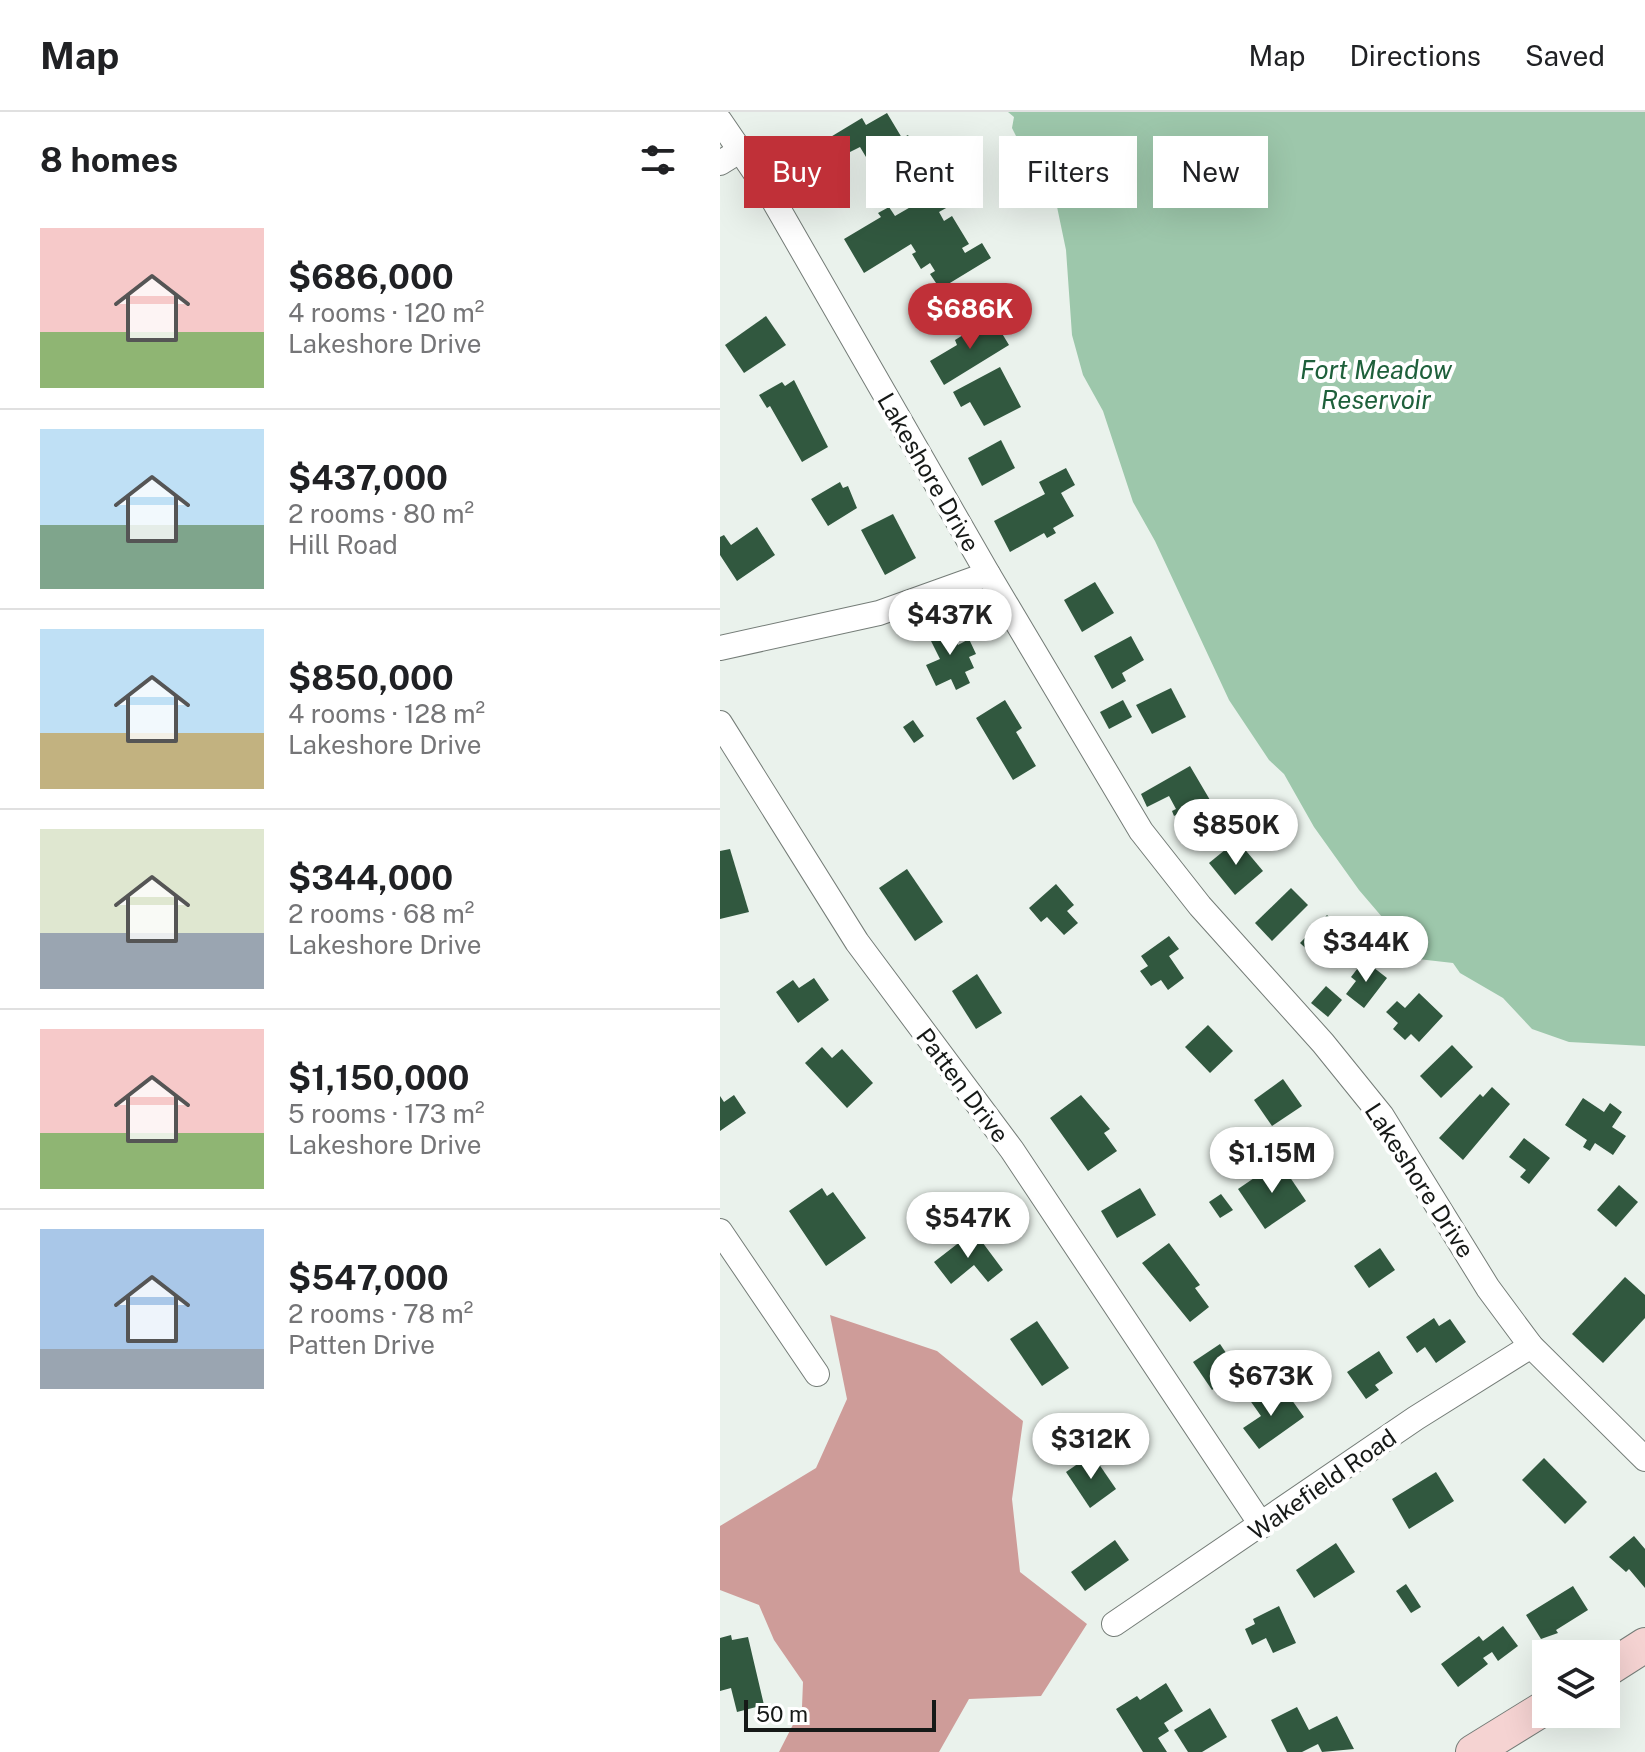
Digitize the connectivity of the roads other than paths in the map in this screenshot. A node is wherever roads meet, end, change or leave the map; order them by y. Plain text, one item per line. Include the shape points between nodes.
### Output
1 (720, 121) edge
2 (741, 150) junction
3 (720, 163) edge
4 (988, 574) junction
5 (720, 648) edge
6 (720, 723) edge
7 (720, 1231) edge
8 (1531, 1346) junction
9 (817, 1374) dead end
10 (1645, 1459) edge
11 (1262, 1526) junction
12 (1114, 1624) dead end
13 (1645, 1645) edge
14 (1620, 1661) edge
15 (1532, 1716) edge
16 (1473, 1752) edge

1 - 2 street, Lakeshore Drive
2 - 3 street
2 - 4 street, Lakeshore Drive
4 - 5 street via 879,613
4 - 8 street, Lakeshore Drive via 1141,831 1382,1116 1488,1288
6 - 11 street, Patten Drive via 857,942 1012,1150
7 - 9 street
8 - 10 street, Lakeshore Drive
8 - 11 street, Wakefield Road via 1416,1418
11 - 12 street, Wakefield Road
13 - 14 street
15 - 16 street

